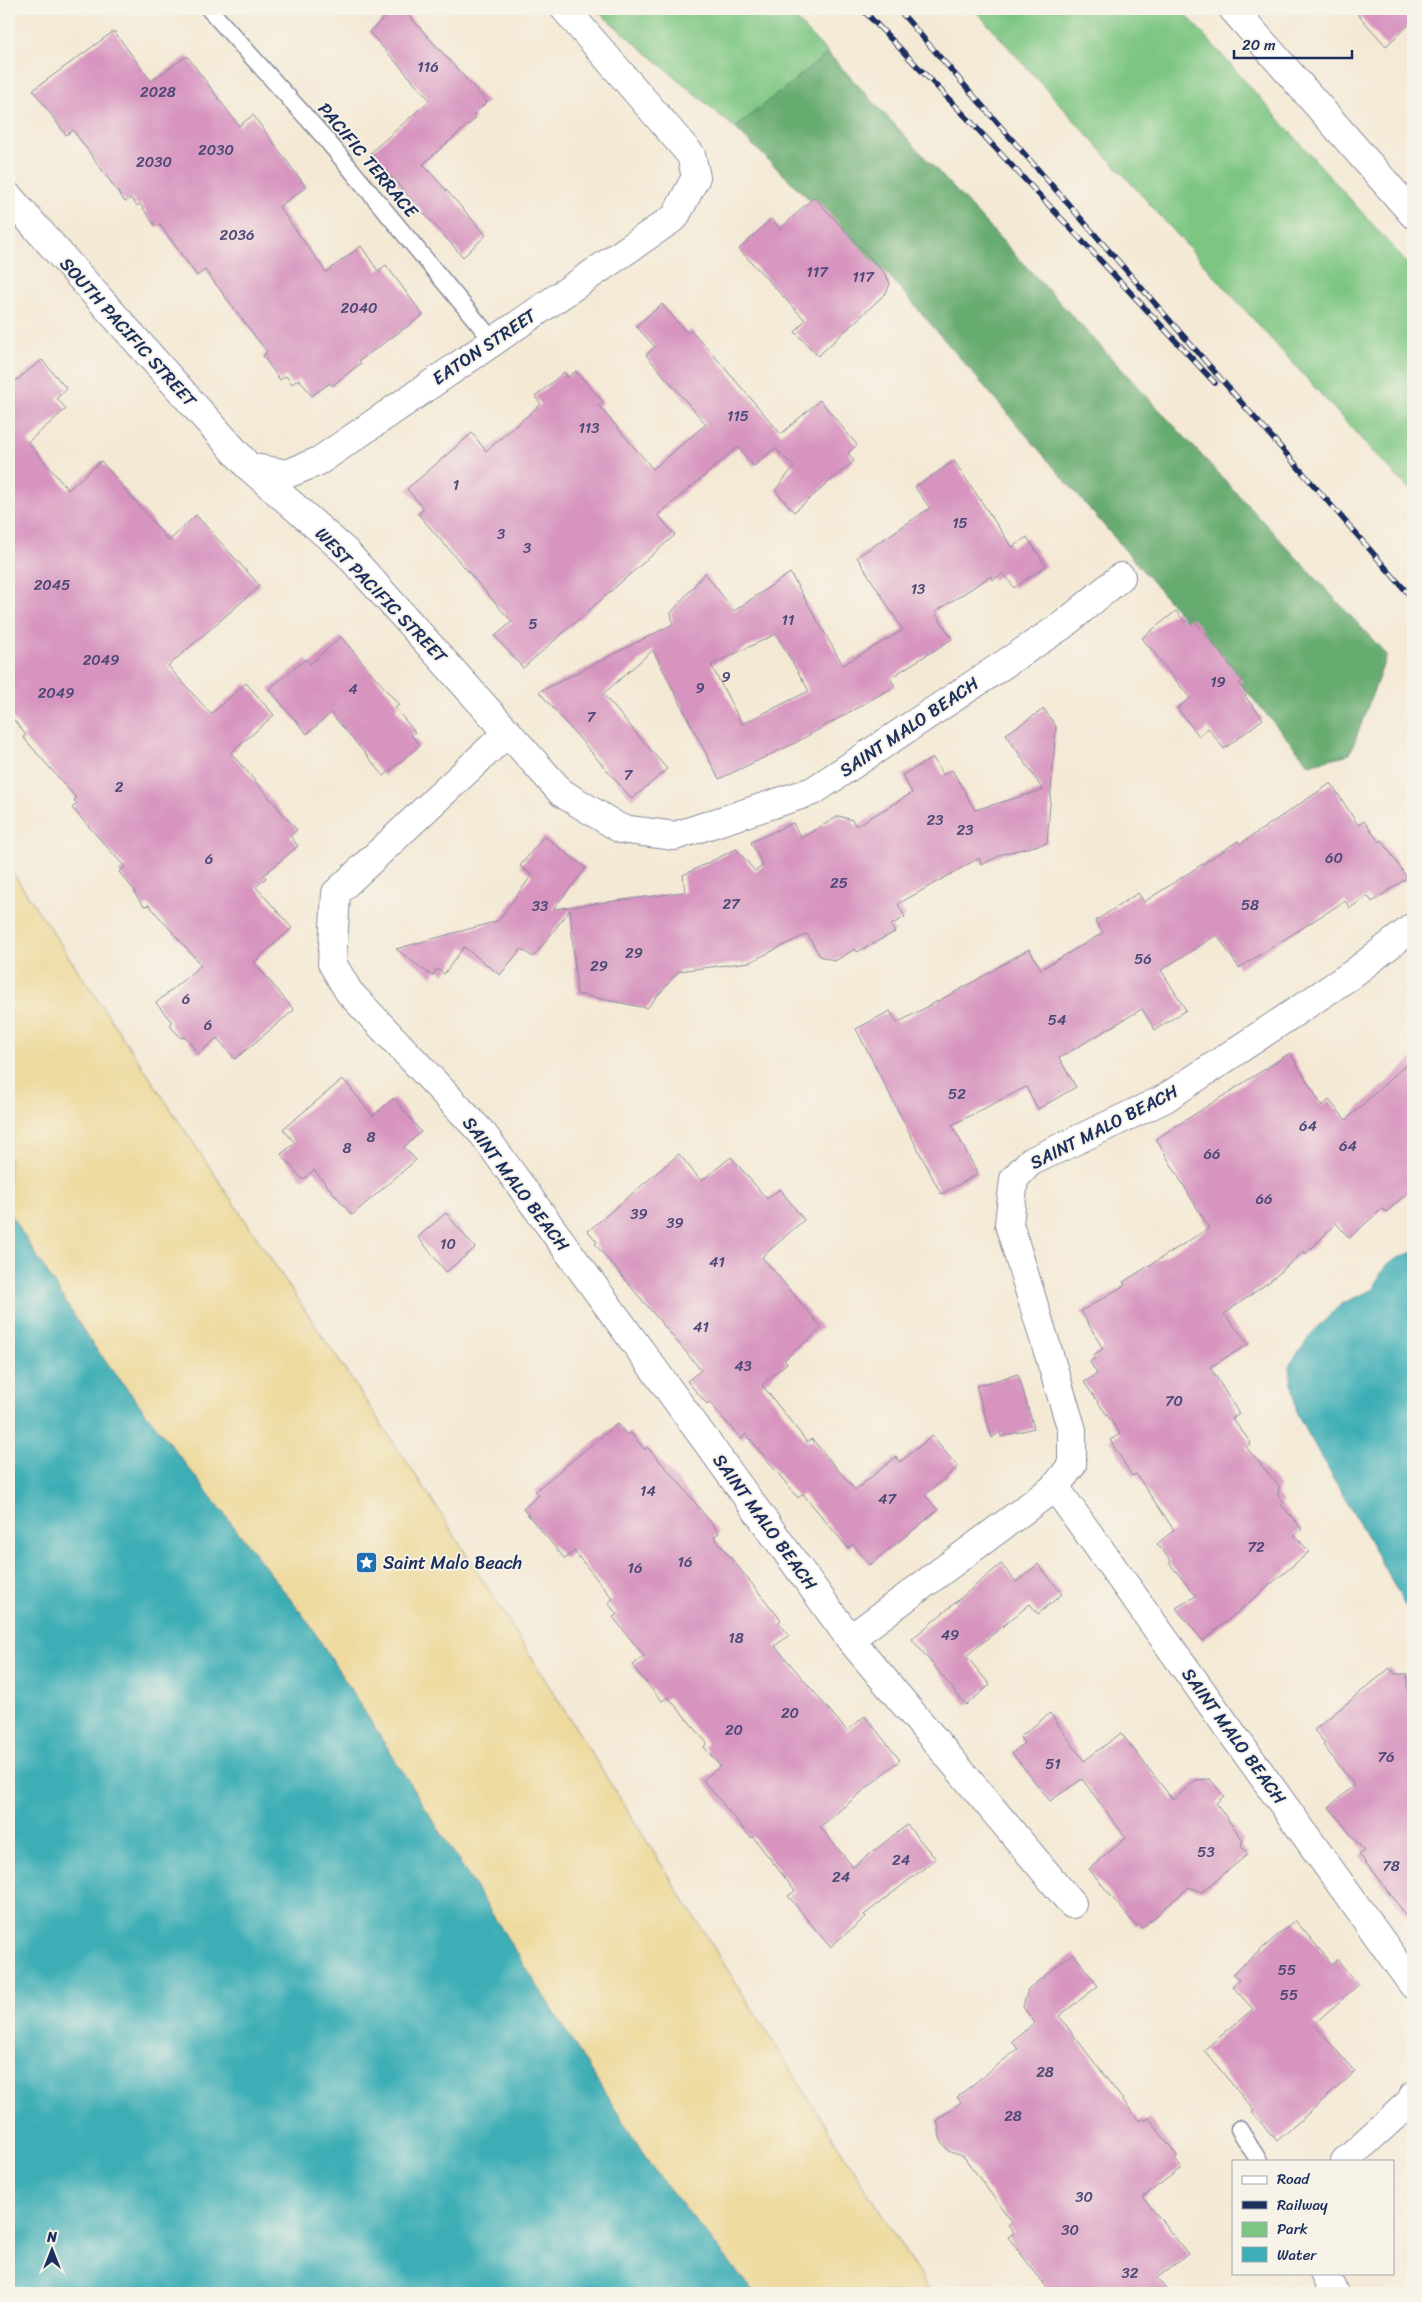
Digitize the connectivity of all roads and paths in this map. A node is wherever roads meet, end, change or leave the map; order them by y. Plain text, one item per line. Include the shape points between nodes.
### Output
1 (209, 9) edge
2 (565, 9) edge
3 (1233, 9) edge
4 (9, 197) edge
5 (1413, 214) edge
6 (493, 341) junction
7 (248, 466) junction
8 (1121, 577) dead end
9 (508, 732) junction
10 (675, 836) joint
11 (1413, 927) edge
12 (1055, 1487) junction
13 (850, 1638) junction
14 (1072, 1904) dead end
15 (1413, 1985) edge
16 (1413, 2096) edge
17 (1239, 2128) dead end
18 (1258, 2160) edge
19 (1346, 2160) edge
20 (1324, 2274) edge
21 (1334, 2293) edge

1 - 6 lane, PACIFIC TERRACE via 324,137
2 - 6 street, EATON STREET via 691,155 696,177 675,217
3 - 5 street
4 - 7 street, SOUTH PACIFIC STREET
6 - 7 street, EATON STREET via 319,460 288,474
7 - 9 street, WEST PACIFIC STREET via 346,552
8 - 10 street, SAINT MALO BEACH via 1063,625 813,791
9 - 10 street, WEST PACIFIC STREET via 562,794 621,829
9 - 13 street, SAINT MALO BEACH via 336,893 332,963 349,992 482,1134
11 - 12 street, SAINT MALO BEACH via 1350,975 1164,1099 1030,1162 1014,1178 1009,1224 1072,1430 1072,1465
12 - 13 street, SAINT MALO BEACH
12 - 15 street, SAINT MALO BEACH
13 - 14 street, SAINT MALO BEACH
16 - 19 street
17 - 18 lane
20 - 21 street

